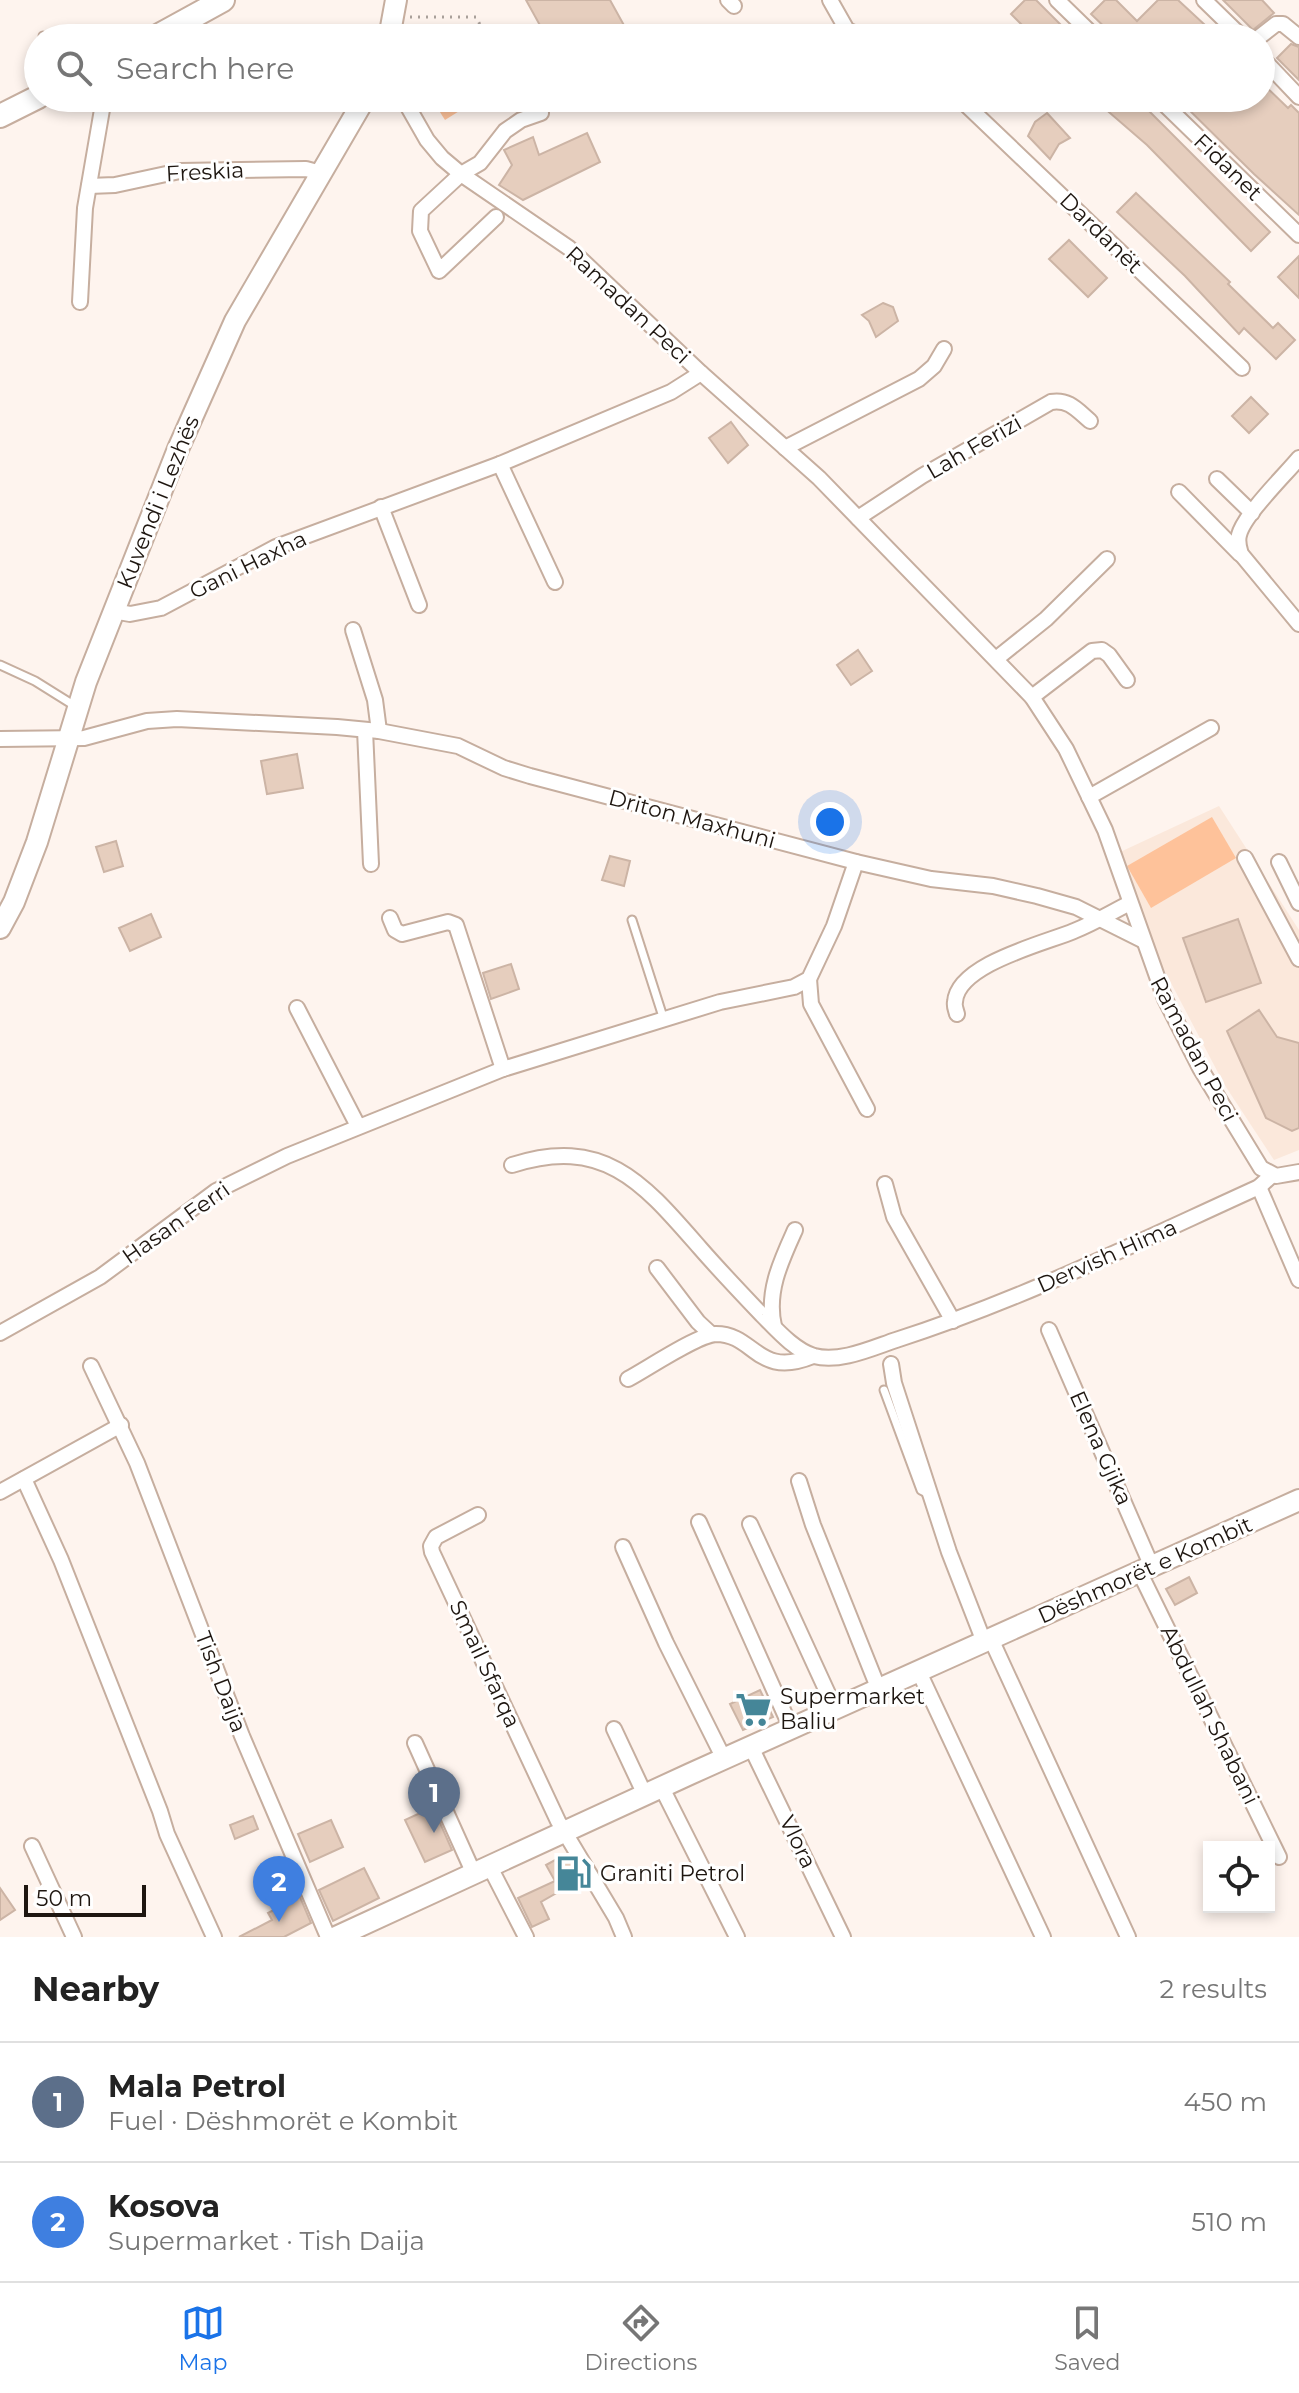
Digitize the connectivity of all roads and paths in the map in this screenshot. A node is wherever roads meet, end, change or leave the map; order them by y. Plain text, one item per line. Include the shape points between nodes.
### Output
1 (830, 0) edge
2 (1057, 0) edge
3 (1204, 0) edge
4 (213, 2) edge
5 (395, 8) edge
6 (177, 24) edge
7 (480, 24) edge
8 (844, 24) edge
9 (1082, 24) edge
10 (1229, 24) edge
11 (1275, 25) edge
12 (1299, 37) edge
13 (1275, 72) edge
14 (1299, 97) edge
15 (24, 104) edge
16 (102, 112) edge
17 (357, 112) edge
18 (411, 112) edge
19 (974, 112) edge
20 (1172, 112) edge
21 (541, 113) dead end
22 (0, 116) edge
23 (321, 173) junction
24 (461, 174) junction
25 (89, 186) junction
26 (496, 217) dead end
27 (1299, 235) edge
28 (80, 302) dead end
29 (944, 349) dead end
30 (1242, 368) dead end
31 (701, 373) junction
32 (1090, 421) dead end
33 (785, 448) junction
34 (1299, 458) edge
35 (500, 464) junction
36 (1217, 479) dead end
37 (1179, 492) dead end
38 (381, 507) junction
39 (1252, 513) junction
40 (858, 518) junction
41 (1241, 554) junction
42 (1107, 559) dead end
43 (555, 582) dead end
44 (419, 605) dead end
45 (113, 611) junction
46 (1299, 624) edge
47 (353, 630) dead end
48 (996, 659) junction
49 (0, 665) edge
50 (1127, 680) dead end
51 (1032, 697) junction
52 (76, 708) junction
53 (1211, 728) dead end
54 (372, 730) junction
55 (0, 739) edge
56 (67, 740) junction
57 (1089, 797) junction
58 (1245, 858) dead end
59 (856, 862) junction
60 (1279, 862) dead end
61 (371, 864) dead end
62 (1130, 903) junction
63 (1299, 903) edge
64 (390, 918) dead end
65 (1101, 918) junction
66 (632, 920) dead end
67 (0, 928) edge
68 (1142, 940) junction
69 (1299, 959) edge
70 (809, 979) junction
71 (297, 1008) dead end
72 (957, 1014) dead end
73 (664, 1020) junction
74 (503, 1069) junction
75 (867, 1109) dead end
76 (358, 1126) junction
77 (512, 1165) dead end
78 (1299, 1172) edge
79 (1271, 1176) junction
80 (885, 1184) dead end
81 (1259, 1187) junction
82 (795, 1230) dead end
83 (657, 1268) dead end
84 (1299, 1280) edge
85 (953, 1321) junction
86 (774, 1327) junction
87 (1049, 1330) dead end
88 (0, 1333) edge
89 (711, 1334) junction
90 (813, 1356) junction
91 (891, 1364) dead end
92 (91, 1366) dead end
93 (628, 1379) dead end
94 (884, 1390) dead end
95 (121, 1425) junction
96 (24, 1479) junction
97 (799, 1481) dead end
98 (0, 1492) edge
99 (931, 1495) junction
100 (1299, 1500) edge
101 (478, 1515) dead end
102 (699, 1522) dead end
103 (750, 1524) dead end
104 (623, 1547) dead end
105 (1146, 1570) junction
106 (987, 1641) junction
107 (919, 1672) junction
108 (879, 1690) junction
109 (835, 1709) junction
110 (791, 1728) junction
111 (614, 1729) dead end
112 (415, 1743) dead end
113 (751, 1747) junction
114 (724, 1759) junction
115 (654, 1792) junction
116 (565, 1833) junction
117 (32, 1846) dead end
118 (1279, 1857) dead end
119 (482, 1870) junction
120 (74, 1937) edge
121 (214, 1937) edge
122 (328, 1937) edge
123 (336, 1937) edge
124 (526, 1937) edge
125 (624, 1937) edge
126 (737, 1937) edge
127 (843, 1937) edge
128 (1043, 1937) edge
129 (1128, 1937) edge

1 - 8 street
2 - 9 street
3 - 10 street
4 - 6 main road
5 - 7 path via 476,17
11 - 12 street via 1283,24
13 - 14 street
15 - 22 main road
16 - 25 street
17 - 23 main road, Kuvendi i Lezhës
18 - 24 street, Ramadan Peci via 427,140
19 - 30 street, Dardanët
20 - 27 street, Fidanet
21 - 24 street via 505,131 480,163
23 - 25 street, Freskia via 180,171
23 - 45 main road, Kuvendi i Lezhës via 235,321
24 - 26 street via 419,217 439,271
24 - 31 street, Ramadan Peci via 569,248
25 - 28 street
29 - 33 street via 919,379
31 - 33 street, Ramadan Peci
31 - 35 street, Gani Haxha via 671,392
32 - 40 street, Lah Ferizi via 1072,405 1051,402
33 - 40 street, Ramadan Peci
34 - 39 street
35 - 38 street, Gani Haxha
35 - 43 street
36 - 39 street
37 - 41 street
38 - 44 street
38 - 45 street, Gani Haxha via 276,547 161,608 130,614
39 - 41 street via 1238,539
40 - 48 street, Ramadan Peci
41 - 46 street
42 - 48 street
45 - 52 main road, Kuvendi i Lezhës
47 - 54 street via 375,700
48 - 51 street, Ramadan Peci
49 - 52 lane
50 - 51 street via 1109,655 1092,651
51 - 57 street, Ramadan Peci
52 - 56 main road, Kuvendi i Lezhës
53 - 57 street
54 - 56 street, Driton Maxhuni via 177,719
54 - 59 street, Driton Maxhuni via 458,746 530,776
54 - 61 street
55 - 56 street, Driton Maxhuni
56 - 67 main road, Kuvendi i Lezhës via 37,842
57 - 62 street, Ramadan Peci
58 - 69 street
59 - 65 street, Driton Maxhuni via 1023,892
59 - 70 street
60 - 63 street
62 - 65 street
62 - 68 street, Ramadan Peci
64 - 74 street via 402,934 448,922 456,925
65 - 68 street, Driton Maxhuni
65 - 72 street via 974,974 959,989
66 - 73 lane
68 - 79 street, Ramadan Peci via 1195,1058 1261,1168
70 - 73 street, Hasan Ferri
70 - 75 street via 811,1004
71 - 76 street
73 - 74 street, Hasan Ferri
74 - 76 street, Hasan Ferri
76 - 88 street, Hasan Ferri via 216,1191 100,1277
77 - 86 street via 572,1156 617,1169 670,1213
78 - 79 street
79 - 81 street, Dervish Hima
80 - 85 street via 894,1217
81 - 84 street
81 - 85 street, Dervish Hima
82 - 86 street via 771,1298
83 - 89 street, Dervish Hima
85 - 90 street, Dervish Hima via 855,1354
86 - 90 street
87 - 105 street, Elena Gjika
89 - 90 street, Dervish Hima via 735,1338 774,1362
89 - 93 street
91 - 99 street
92 - 95 street, Tish Daija
94 - 99 lane via 921,1490
95 - 96 street
95 - 122 street, Tish Daija via 242,1736
96 - 98 street
96 - 121 street
97 - 108 street
99 - 106 street
100 - 105 main road, Dëshmorët e Kombit
101 - 116 street, Smail Sfarqa via 436,1537 432,1552
102 - 110 street
103 - 109 street
104 - 114 street
105 - 106 main road, Dëshmorët e Kombit
105 - 118 street, Abdullah Shabani
106 - 107 main road, Dëshmorët e Kombit
106 - 129 street
107 - 108 main road, Dëshmorët e Kombit
107 - 128 street
108 - 109 main road, Dëshmorët e Kombit
109 - 110 main road, Dëshmorët e Kombit
110 - 113 main road, Dëshmorët e Kombit
111 - 115 street
112 - 119 street
113 - 114 main road, Dëshmorët e Kombit
113 - 127 street, Vlora
114 - 115 main road, Dëshmorët e Kombit
115 - 116 main road, Dëshmorët e Kombit
115 - 126 street
116 - 119 main road, Dëshmorët e Kombit
116 - 125 street
117 - 120 street
119 - 123 main road, Dëshmorët e Kombit
119 - 124 street

